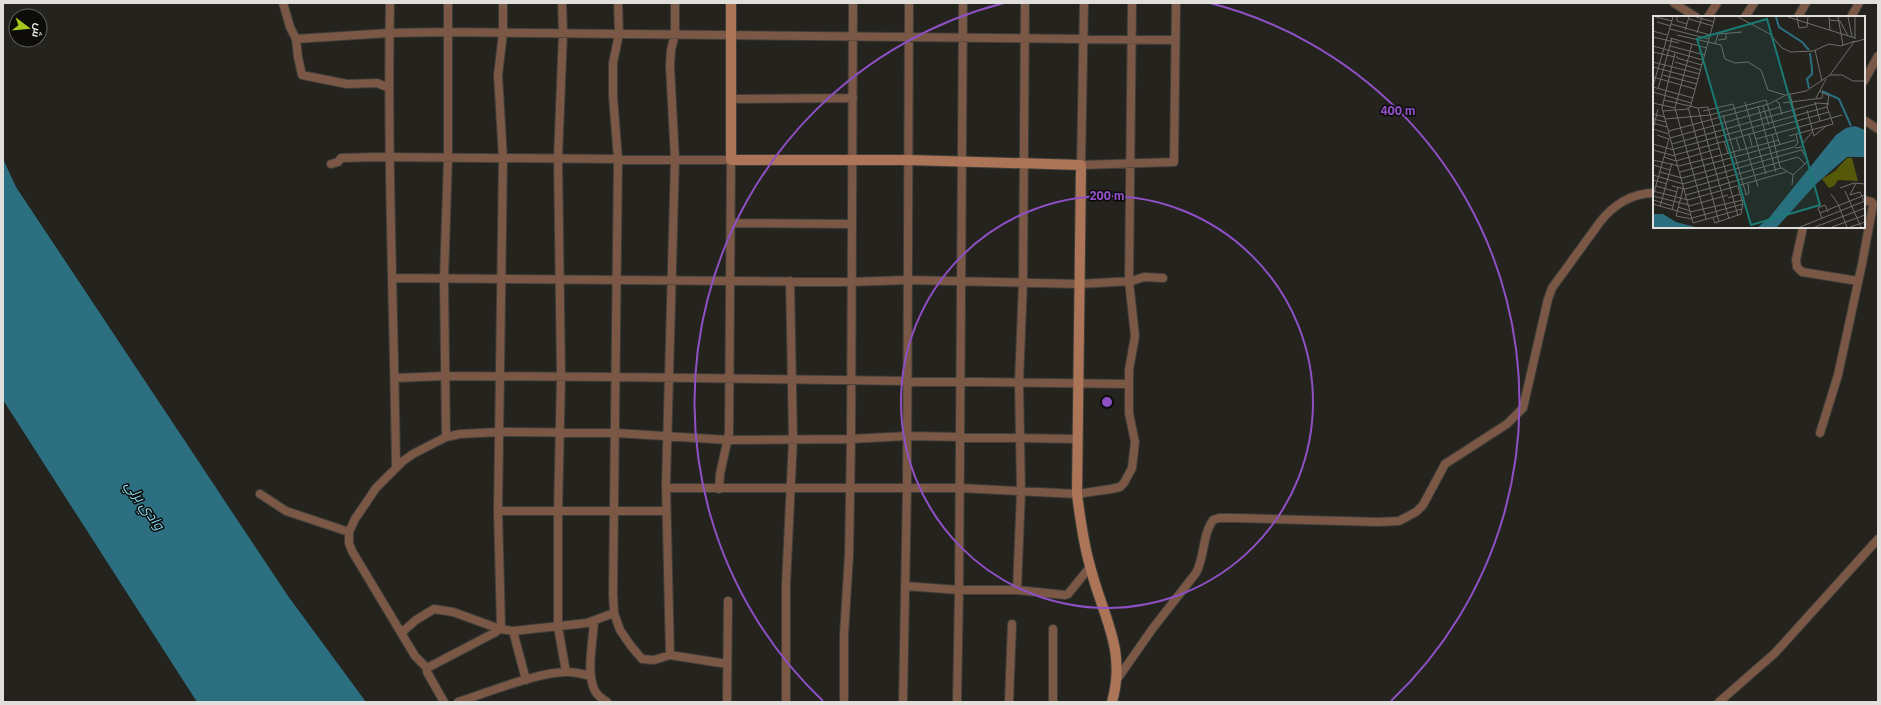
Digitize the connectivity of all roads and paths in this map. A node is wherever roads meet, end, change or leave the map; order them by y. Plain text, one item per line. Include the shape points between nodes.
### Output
1 (283, 3) edge
2 (390, 3) edge
3 (448, 3) edge
4 (503, 3) edge
5 (562, 3) edge
6 (618, 3) edge
7 (675, 3) edge
8 (731, 3) edge
9 (853, 3) edge
10 (910, 3) edge
11 (963, 3) edge
12 (1025, 3) edge
13 (1084, 3) edge
14 (1132, 3) edge
15 (1176, 3) edge
16 (1674, 3) edge
17 (1717, 3) edge
18 (1754, 3) edge
19 (1806, 3) edge
20 (1859, 3) edge
21 (1694, 16) edge
22 (1709, 16) edge
23 (1746, 16) edge
24 (1799, 16) edge
25 (1852, 16) edge
26 (448, 32) junction
27 (389, 33) junction
28 (503, 33) junction
29 (563, 33) junction
30 (618, 34) junction
31 (675, 34) junction
32 (731, 35) junction
33 (910, 36) junction
34 (854, 37) junction
35 (964, 37) junction
36 (296, 39) junction
37 (1025, 39) junction
38 (1084, 39) junction
39 (1130, 40) junction
40 (1175, 40) junction
41 (1878, 56) edge
42 (1865, 79) edge
43 (389, 88) junction
44 (853, 98) junction
45 (731, 99) junction
46 (1865, 121) edge
47 (1878, 129) edge
48 (389, 158) junction
49 (448, 158) junction
50 (503, 158) junction
51 (558, 158) junction
52 (618, 159) junction
53 (674, 159) junction
54 (731, 160) junction
55 (909, 160) junction
56 (853, 161) junction
57 (962, 163) junction
58 (331, 164) dead end
59 (1024, 164) junction
60 (1129, 164) junction
61 (1081, 165) junction
62 (1653, 194) edge
63 (1865, 200) edge
64 (731, 223) junction
65 (852, 224) junction
66 (1803, 228) edge
67 (393, 278) junction
68 (560, 278) junction
69 (1163, 278) dead end
70 (444, 279) junction
71 (616, 279) junction
72 (501, 280) junction
73 (672, 280) junction
74 (907, 280) junction
75 (730, 281) junction
76 (790, 281) junction
77 (1129, 281) junction
78 (1858, 281) junction
79 (851, 282) junction
80 (961, 282) junction
81 (1023, 282) junction
82 (1079, 284) junction
83 (445, 376) junction
84 (500, 376) junction
85 (561, 377) junction
86 (616, 377) junction
87 (395, 378) junction
88 (670, 378) junction
89 (730, 379) junction
90 (791, 380) junction
91 (850, 380) junction
92 (907, 380) junction
93 (961, 382) junction
94 (1019, 382) junction
95 (1078, 383) junction
96 (1129, 384) junction
97 (500, 432) junction
98 (560, 433) junction
99 (616, 433) junction
100 (1820, 433) dead end
101 (668, 435) junction
102 (907, 436) junction
103 (446, 437) junction
104 (960, 438) junction
105 (1020, 438) junction
106 (792, 439) junction
107 (851, 439) junction
108 (1077, 439) junction
109 (728, 440) junction
110 (396, 468) junction
111 (666, 488) junction
112 (907, 488) junction
113 (960, 488) junction
114 (719, 489) junction
115 (791, 489) junction
116 (849, 489) junction
117 (1021, 491) junction
118 (260, 494) dead end
119 (1077, 494) junction
120 (615, 511) junction
121 (666, 511) junction
122 (498, 512) junction
123 (558, 512) junction
124 (349, 532) junction
125 (1878, 539) edge
126 (1090, 567) junction
127 (905, 586) junction
128 (959, 590) junction
129 (1017, 590) junction
130 (728, 601) dead end
131 (614, 613) junction
132 (594, 622) junction
133 (1012, 624) dead end
134 (558, 627) junction
135 (500, 628) junction
136 (1053, 629) dead end
137 (513, 631) junction
138 (401, 633) junction
139 (670, 656) junction
140 (727, 664) junction
141 (427, 668) junction
142 (566, 672) junction
143 (591, 676) junction
144 (1118, 678) junction
145 (526, 680) junction
146 (444, 702) edge
147 (458, 702) edge
148 (607, 702) edge
149 (727, 702) edge
150 (786, 702) edge
151 (844, 702) edge
152 (903, 702) edge
153 (957, 702) edge
154 (1009, 702) edge
155 (1052, 702) edge
156 (1112, 702) edge
157 (1719, 702) edge

1 - 36 street
2 - 27 street
3 - 26 street
4 - 28 street
5 - 29 street
6 - 30 street
7 - 31 street
8 - 32 street
9 - 34 street
10 - 33 street
11 - 35 street
12 - 37 street
13 - 38 street
14 - 39 street
15 - 40 street
16 - 21 street
17 - 22 street
18 - 23 street
19 - 24 street
20 - 25 street
26 - 27 street
26 - 28 street
26 - 49 street
27 - 36 street
27 - 43 street
28 - 29 street
28 - 50 street via 498,75
29 - 30 street
29 - 51 street
30 - 31 street
30 - 52 street via 613,63 613,96
31 - 32 street
31 - 53 street via 670,66
32 - 34 street
32 - 45 street
33 - 34 street
33 - 35 street
33 - 55 street
34 - 44 street
35 - 37 street
35 - 57 street
36 - 43 street via 302,75 347,84 376,83
37 - 38 street
37 - 59 street
38 - 39 street
38 - 61 street
39 - 40 street
39 - 60 street
40 - 60 street via 1174,162
41 - 42 street
43 - 48 street
44 - 45 street
44 - 56 street
45 - 54 street
46 - 47 street
48 - 49 street
48 - 58 street via 341,158
48 - 67 street
49 - 50 street
49 - 70 street
50 - 51 street
50 - 72 street
51 - 52 street
51 - 68 street
52 - 53 street
52 - 71 street
53 - 54 street
53 - 73 street
54 - 56 street
54 - 64 street
55 - 56 street
55 - 57 street
55 - 74 street
56 - 65 street
57 - 59 street
57 - 80 street
59 - 61 street
59 - 81 street
60 - 61 street
60 - 77 street
61 - 82 street
62 - 144 street via 1644,193 1618,204 1600,222 1552,288 1523,408 1507,424 1445,464 1423,505 1416,512 1399,521 1378,522 1236,518 1213,520 1206,534 1196,573
63 - 78 street via 1872,202 1873,205
64 - 65 street
64 - 75 street
65 - 79 street
66 - 78 street via 1796,260 1797,267 1802,272
67 - 70 street
67 - 87 street
68 - 71 street
68 - 72 street
68 - 85 street
69 - 77 street via 1144,277
70 - 72 street
70 - 83 street
71 - 73 street
71 - 86 street
72 - 84 street
73 - 75 street
73 - 88 street
74 - 79 street
74 - 80 street
74 - 92 street
75 - 76 street
75 - 89 street
76 - 79 street
76 - 90 street
77 - 82 street
77 - 96 street via 1135,336
78 - 100 street via 1838,375
79 - 91 street
80 - 81 street
80 - 93 street
81 - 82 street
81 - 94 street
82 - 95 street
83 - 84 street
83 - 87 street
83 - 103 street
84 - 85 street
84 - 97 street
85 - 86 street
85 - 98 street
86 - 88 street
86 - 99 street
87 - 110 street
88 - 89 street
88 - 101 street
89 - 90 street
89 - 109 street
90 - 91 street
90 - 106 street
91 - 92 street
91 - 107 street
92 - 93 street
92 - 102 street
93 - 94 street
93 - 104 street
94 - 95 street
94 - 105 street
95 - 96 street
95 - 108 street
96 - 119 street via 1129,412 1135,442 1132,468 1127,479 1120,487
97 - 98 street
97 - 103 street via 474,432
97 - 122 street
98 - 99 street
98 - 123 street
99 - 101 street
99 - 120 street
101 - 109 street
101 - 111 street
102 - 104 street
102 - 107 street
102 - 112 street
103 - 110 street via 413,454
104 - 105 street
104 - 113 street
105 - 108 street
105 - 117 street
106 - 107 street
106 - 109 street
106 - 115 street
107 - 116 street
108 - 119 street
109 - 114 street
110 - 124 street via 376,488
111 - 114 street
111 - 121 street
112 - 113 street
112 - 116 street
112 - 127 street
113 - 117 street
113 - 128 street
114 - 115 street
115 - 116 street
115 - 150 street via 786,585
116 - 151 street
117 - 119 street
117 - 129 street
118 - 124 street via 286,511
119 - 126 street
120 - 121 street
120 - 123 street
120 - 131 street via 612,572
121 - 139 street
122 - 123 street
122 - 135 street
123 - 134 street
124 - 138 street via 352,551
125 - 157 street via 1775,653
126 - 129 street via 1068,594
126 - 144 street via 1109,620 1116,648
127 - 128 street
127 - 152 street
128 - 129 street
128 - 153 street
130 - 140 street
131 - 132 street
131 - 139 street via 620,630 642,659 654,660
132 - 134 street
132 - 143 street
133 - 154 street
134 - 137 street
134 - 142 street
135 - 137 street
135 - 138 street via 453,612 434,609
135 - 141 street
136 - 155 street
137 - 145 street
138 - 141 street via 414,656
139 - 140 street
140 - 149 street
141 - 146 street
142 - 143 street
142 - 145 street
143 - 148 street via 593,687
144 - 156 street
145 - 147 street

